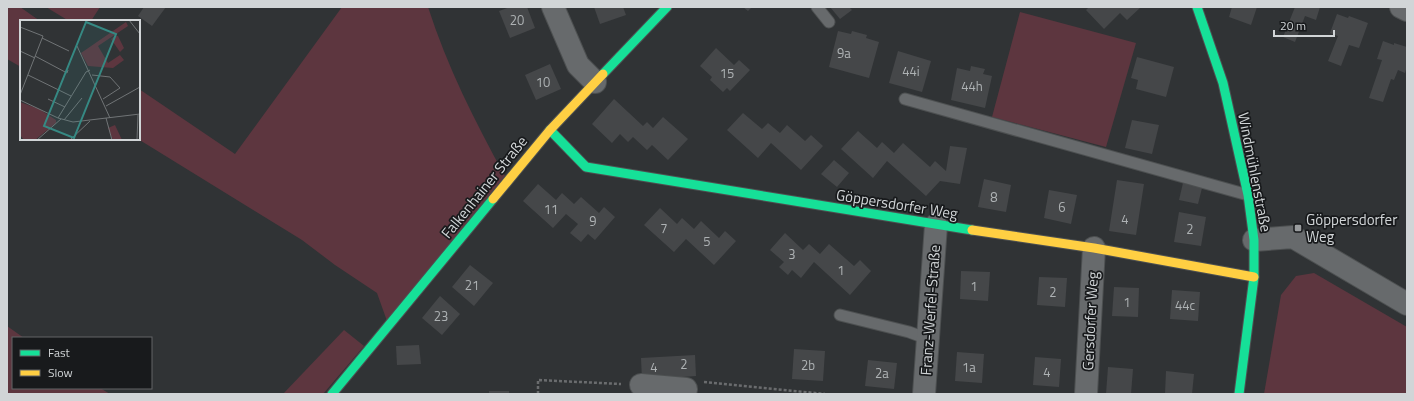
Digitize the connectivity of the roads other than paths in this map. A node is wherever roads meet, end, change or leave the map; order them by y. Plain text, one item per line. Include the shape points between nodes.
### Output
1 (553, 7) edge
2 (667, 7) edge
3 (817, 7) edge
4 (1197, 7) edge
5 (1401, 7) edge
6 (1407, 10) edge
7 (829, 22) dead end
8 (594, 82) junction
9 (905, 99) dead end
10 (550, 130) junction
11 (1248, 195) junction
12 (936, 225) junction
13 (1254, 240) junction
14 (1094, 248) junction
15 (1254, 277) junction
16 (1407, 304) edge
17 (840, 315) dead end
18 (928, 339) junction
19 (641, 385) road end
20 (686, 391) edge
21 (332, 394) edge
22 (924, 394) edge
23 (1086, 394) edge
24 (1239, 394) edge

1 - 8 street via 578,65
2 - 8 street, Falkenhainer Straße
3 - 7 lane
4 - 11 street, Windmühlenstraße via 1223,83
5 - 6 street
8 - 10 street, Falkenhainer Straße
9 - 11 lane
10 - 12 street, Göppersdorfer Weg via 586,167
10 - 21 street, Falkenhainer Straße
11 - 13 street, Windmühlenstraße
12 - 14 street, Göppersdorfer Weg
12 - 18 street, Franz-Werfel-Straße
13 - 15 street, Windmühlenstraße
13 - 16 street via 1293,237
14 - 15 street, Göppersdorfer Weg
14 - 23 street, Gersdorfer Weg
15 - 24 street, Windmühlenstraße
17 - 18 lane
18 - 22 street, Franz-Werfel-Straße
19 - 20 street

